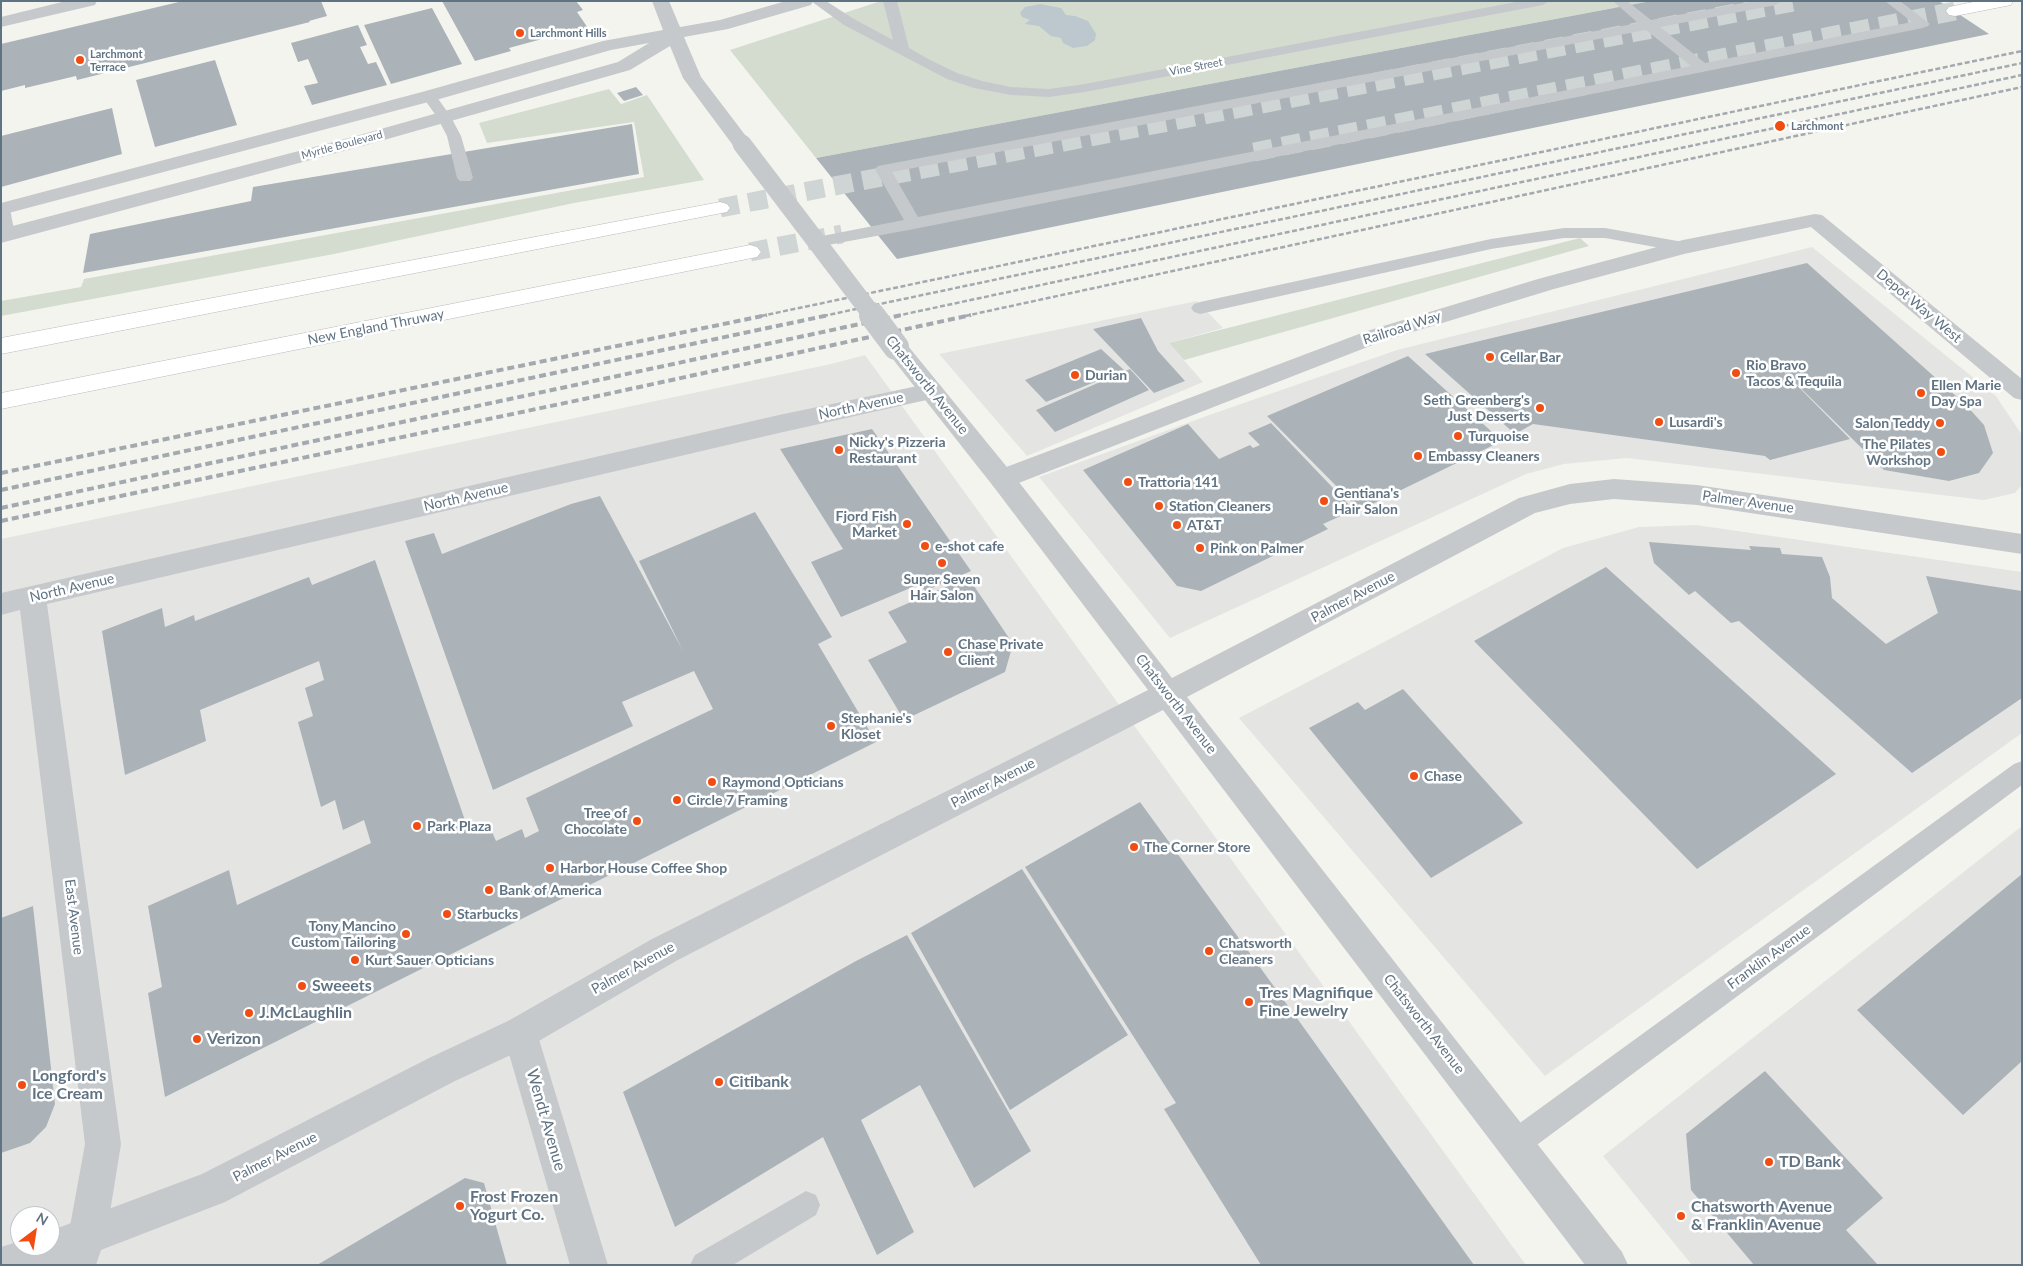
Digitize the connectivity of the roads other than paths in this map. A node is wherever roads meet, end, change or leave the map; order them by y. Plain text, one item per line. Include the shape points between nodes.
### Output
1 (89, 1) edge
2 (660, 1) edge
3 (805, 1) edge
4 (817, 1) edge
5 (890, 1) edge
6 (1544, 1) edge
7 (1776, 1) edge
8 (1891, 1) edge
9 (2005, 1) edge
10 (66, 4) edge
11 (1622, 4) edge
12 (1954, 11) tunnel mouth
13 (1, 22) edge
14 (1648, 26) junction
15 (674, 34) junction
16 (903, 50) junction
17 (1702, 68) junction
18 (429, 96) junction
19 (444, 117) junction
20 (465, 178) dead end
21 (720, 208) tunnel mouth
22 (2, 209) edge
23 (1815, 220) joint
24 (914, 224) junction
25 (4, 236) edge
26 (817, 242) junction
27 (1683, 247) junction
28 (750, 252) tunnel mouth
29 (1200, 308) dead end
30 (1, 346) edge
31 (932, 391) junction
32 (2021, 391) edge
33 (1, 401) edge
34 (1002, 479) junction
35 (2022, 544) edge
36 (32, 596) junction
37 (1, 604) edge
38 (1167, 694) junction
39 (2022, 771) edge
40 (520, 1033) junction
41 (1516, 1143) junction
42 (806, 1206) dead end
43 (82, 1251) edge
44 (4, 1265) edge
45 (589, 1265) edge
46 (706, 1265) edge
47 (1609, 1265) edge

1 - 10 street
2 - 15 street, Chatsworth Avenue
3 - 15 street, Myrtle Boulevard via 722,25
4 - 16 lane, Vine Street via 848,22
5 - 16 lane
6 - 16 lane, Vine Street via 1095,87 1049,93 979,85 938,70
7 - 14 lane
8 - 17 lane via 1923,24
9 - 12 highway
10 - 13 street
11 - 14 lane
14 - 17 lane
14 - 24 lane via 883,169
15 - 18 street, Myrtle Boulevard via 609,45
15 - 19 street, Myrtle Boulevard via 624,66
15 - 26 street, Chatsworth Avenue, bridge via 692,78
17 - 24 lane
18 - 19 lane
18 - 22 street, Myrtle Boulevard
19 - 20 lane via 454,136
19 - 25 street, Myrtle Boulevard
21 - 30 highway
22 - 25 lane
23 - 27 street, Railroad Way
23 - 32 street, Depot Way West
24 - 26 lane
26 - 31 street, Chatsworth Avenue, bridge
27 - 29 lane via 1605,233 1564,233 1491,244
27 - 34 street, Railroad Way via 1375,336
28 - 33 highway, New England Thruway
31 - 34 street, Chatsworth Avenue
31 - 36 street, North Avenue
34 - 38 street, Chatsworth Avenue
35 - 38 street, Palmer Avenue via 1697,495 1614,488 1570,494 1528,505
36 - 37 street, North Avenue
36 - 43 street, East Avenue via 103,1144
38 - 40 street, Palmer Avenue via 664,950
38 - 41 street, Chatsworth Avenue
39 - 41 lane, Franklin Avenue
40 - 43 street, Palmer Avenue
40 - 45 street, Wendt Avenue
41 - 47 street, Chatsworth Avenue
42 - 46 lane
43 - 44 street, Palmer Avenue

